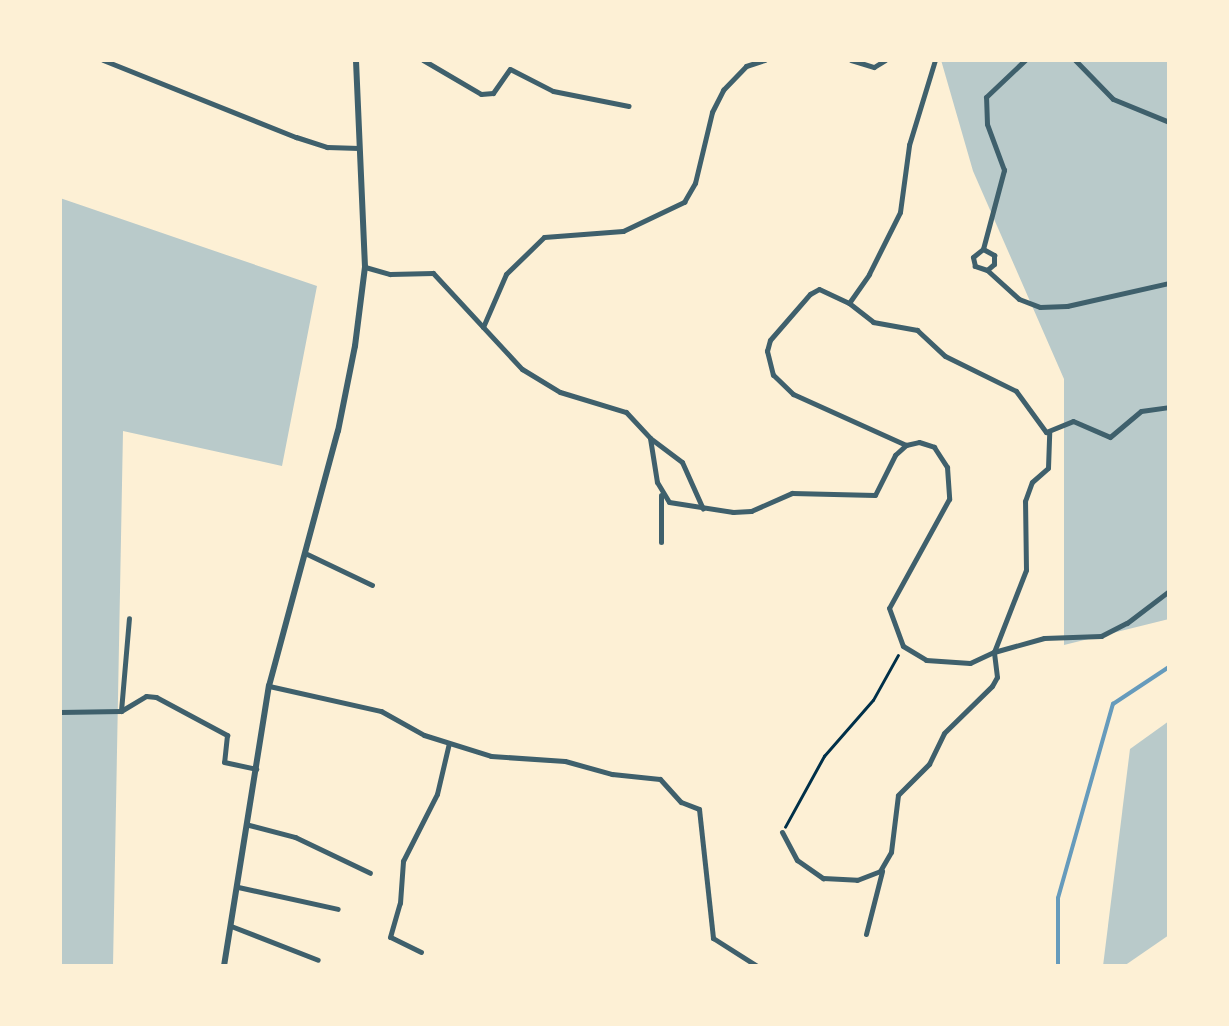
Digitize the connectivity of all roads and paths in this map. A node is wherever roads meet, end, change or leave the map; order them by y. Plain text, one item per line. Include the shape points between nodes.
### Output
1 (103, 60) edge
2 (356, 60) edge
3 (423, 60) edge
4 (765, 60) edge
5 (851, 60) edge
6 (885, 60) edge
7 (936, 60) edge
8 (1025, 60) edge
9 (1075, 60) edge
10 (629, 106) dead end
11 (1169, 122) edge
12 (360, 148) junction
13 (983, 248) junction
14 (365, 267) junction
15 (986, 270) junction
16 (1169, 283) edge
17 (849, 303) junction
18 (483, 327) junction
19 (1169, 406) edge
20 (1049, 432) junction
21 (650, 438) junction
22 (906, 445) junction
23 (662, 494) junction
24 (703, 509) junction
25 (661, 542) dead end
26 (307, 554) junction
27 (372, 585) dead end
28 (1169, 591) edge
29 (129, 618) dead end
30 (902, 646) junction
31 (994, 652) junction
32 (269, 686) junction
33 (122, 711) junction
34 (60, 712) edge
35 (449, 743) junction
36 (257, 769) junction
37 (249, 826) junction
38 (782, 832) joint
39 (882, 868) junction
40 (370, 873) dead end
41 (238, 886) junction
42 (338, 909) dead end
43 (231, 926) junction
44 (866, 934) dead end
45 (422, 952) dead end
46 (318, 960) dead end
47 (224, 966) edge
48 (757, 966) edge

1 - 12 street via 296,138
2 - 12 street
3 - 10 street via 481,94 493,92 510,69 553,91
4 - 18 street via 746,66 724,90 684,202 622,231 544,237 506,274
5 - 6 street via 874,67
7 - 17 street via 908,146 900,212
8 - 13 street via 986,97 987,124 1004,170
9 - 11 street via 1112,99
12 - 14 street
13 - 15 street via 994,255
13 - 15 street via 973,261
14 - 18 street via 433,273
14 - 26 street via 338,432
15 - 16 street via 1018,300 1040,307
17 - 20 street via 873,322 917,330 945,356 1016,392
17 - 22 street via 819,289 810,294 770,340 773,375 793,394
18 - 21 street via 522,369 560,392 626,412
19 - 20 street via 1141,411 1110,437 1073,421
20 - 31 street via 1048,468 1032,482 1025,501 1026,570
21 - 23 street
21 - 24 street via 682,462
22 - 24 street via 874,495 792,493 751,511
22 - 30 street via 919,442 942,454 950,494 889,608
23 - 24 street via 669,502
23 - 25 street
26 - 27 street
26 - 32 street
28 - 31 street via 1101,636 1044,638
29 - 33 street
30 - 31 street via 950,666
30 - 38 path via 873,700 824,756
31 - 39 street via 992,686 944,733 929,764 898,795 891,852
32 - 35 street via 381,711
32 - 36 street
33 - 34 street
33 - 36 street via 156,696 227,735 224,762
35 - 45 street via 437,794 403,861 390,937
35 - 48 street via 491,756 585,764 667,783 681,802 699,808 714,938
36 - 37 street
37 - 40 street via 295,837
37 - 41 street
38 - 39 street via 796,860 823,878 858,880
39 - 44 street
41 - 42 street
41 - 43 street
43 - 46 street
43 - 47 street

